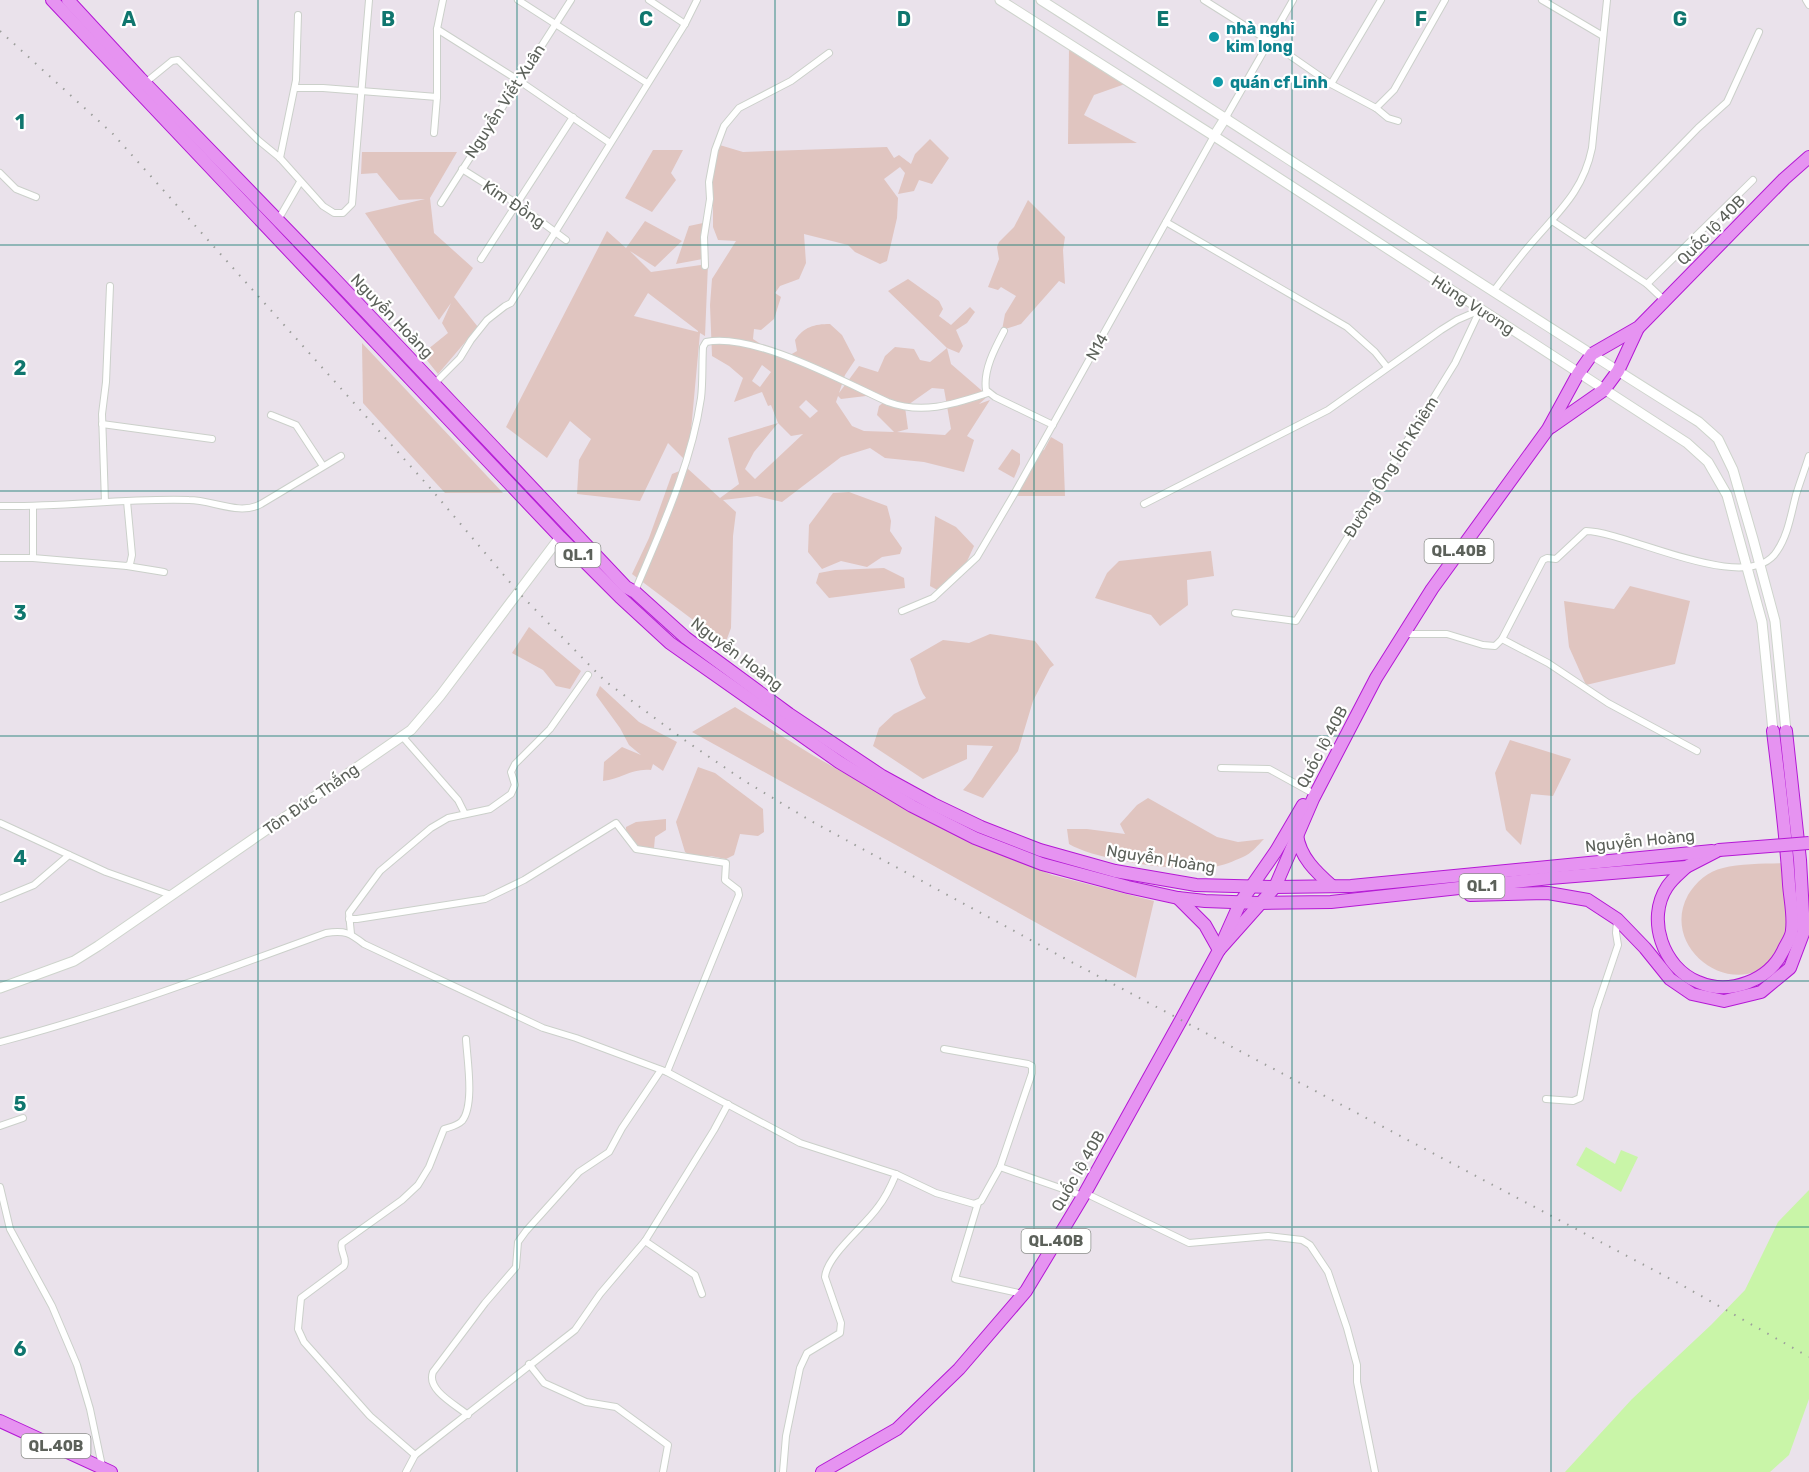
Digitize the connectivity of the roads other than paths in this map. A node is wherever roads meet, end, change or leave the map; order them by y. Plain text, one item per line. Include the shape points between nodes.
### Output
1 (52, 0) edge
2 (68, 0) edge
3 (369, 0) edge
4 (443, 0) edge
5 (518, 0) edge
6 (571, 0) edge
7 (649, 0) edge
8 (697, 0) edge
9 (1000, 0) edge
10 (1041, 0) edge
11 (1204, 0) edge
12 (1293, 0) edge
13 (1381, 0) edge
14 (1445, 0) edge
15 (1542, 0) edge
16 (1607, 0) edge
17 (1806, 0) edge
18 (1809, 5) edge
19 (298, 15) dead end
20 (685, 24) junction
21 (555, 25) junction
22 (437, 29) junction
23 (1759, 32) dead end
24 (1603, 36) junction
25 (1269, 40) junction
26 (829, 53) dead end
27 (518, 80) junction
28 (145, 83) junction
29 (647, 83) junction
30 (1331, 84) junction
31 (295, 88) junction
32 (361, 91) junction
33 (437, 97) junction
34 (1376, 108) junction
35 (573, 117) junction
36 (1226, 117) junction
37 (1398, 121) dead end
38 (434, 133) dead end
39 (1214, 136) junction
40 (610, 143) junction
41 (1809, 157) edge
42 (280, 158) junction
43 (462, 169) junction
44 (0, 174) edge
45 (1753, 180) dead end
46 (300, 182) junction
47 (36, 197) dead end
48 (441, 202) dead end
49 (516, 203) junction
50 (278, 221) junction
51 (1552, 221) junction
52 (1166, 222) junction
53 (555, 232) junction
54 (566, 240) dead end
55 (1586, 243) junction
56 (480, 259) dead end
57 (705, 266) dead end
58 (1647, 284) junction
59 (110, 286) dead end
60 (1492, 292) junction
61 (1665, 301) junction
62 (1480, 310) junction
63 (1639, 327) junction
64 (1004, 331) dead end
65 (1593, 354) junction
66 (1387, 368) junction
67 (1618, 371) junction
68 (1578, 374) junction
69 (434, 384) junction
70 (1604, 390) junction
71 (988, 393) junction
72 (271, 415) dead end
73 (102, 424) junction
74 (1053, 425) junction
75 (1548, 429) junction
76 (212, 439) dead end
77 (341, 456) dead end
78 (1809, 456) edge
79 (323, 466) junction
80 (127, 501) junction
81 (105, 502) junction
82 (1144, 504) dead end
83 (0, 506) edge
84 (33, 506) junction
85 (560, 537) junction
86 (0, 558) edge
87 (33, 558) junction
88 (1760, 564) junction
89 (127, 566) junction
90 (1746, 567) junction
91 (164, 572) dead end
92 (635, 592) junction
93 (902, 611) dead end
94 (1235, 613) dead end
95 (1404, 634) junction
96 (1502, 639) junction
97 (588, 675) dead end
98 (1376, 678) junction
99 (1773, 730) joint
100 (1786, 730) joint
101 (402, 736) junction
102 (1697, 751) dead end
103 (1221, 768) dead end
104 (1309, 791) junction
105 (465, 814) junction
106 (0, 822) edge
107 (1297, 834) junction
108 (1809, 843) edge
109 (1719, 850) junction
110 (69, 855) junction
111 (1686, 867) junction
112 (1250, 886) junction
113 (1332, 886) junction
114 (1275, 887) junction
115 (1394, 895) junction
116 (171, 896) junction
117 (1178, 898) junction
118 (0, 899) edge
119 (1240, 903) junction
120 (1259, 903) junction
121 (349, 919) junction
122 (1617, 919) junction
123 (351, 934) junction
124 (1219, 950) junction
125 (0, 988) edge
126 (466, 1039) dead end
127 (0, 1042) edge
128 (944, 1049) dead end
129 (664, 1071) junction
130 (1546, 1099) dead end
131 (728, 1104) junction
132 (23, 1118) dead end
133 (0, 1126) edge
134 (1000, 1167) junction
135 (896, 1174) junction
136 (0, 1187) edge
137 (1084, 1195) junction
138 (978, 1203) junction
139 (645, 1241) junction
140 (702, 1294) dead end
141 (1023, 1294) junction
142 (529, 1364) junction
143 (468, 1415) junction
144 (0, 1421) edge
145 (415, 1455) junction
146 (108, 1471) edge
147 (406, 1472) edge
148 (663, 1472) edge
149 (783, 1472) edge
150 (822, 1472) edge
151 (1375, 1472) edge

1 - 85 highway, Nguyễn Hoàng / QL.1
2 - 28 highway, Nguyễn Hoàng / QL.1
3 - 32 street
4 - 22 street
5 - 21 street
6 - 21 street, Nguyễn Viết Xuân
7 - 20 street
8 - 20 street
9 - 39 main road, Hùng Vương
10 - 36 main road, Hùng Vương
11 - 25 street
12 - 25 street
13 - 30 street
14 - 34 street via 1394,90
15 - 24 street
16 - 24 street
17 - 18 street
19 - 31 street
20 - 29 street
21 - 27 street, Nguyễn Viết Xuân
21 - 29 street
22 - 27 street
22 - 33 street
23 - 55 street via 1727,102
24 - 51 street via 1589,165 1578,188
25 - 30 street
25 - 36 street
26 - 57 street via 791,81 740,108 724,126 709,182
27 - 35 street
27 - 43 street, Nguyễn Viết Xuân
28 - 42 street via 178,60
28 - 50 highway, Nguyễn Hoàng / QL.1
29 - 40 street
30 - 34 street
31 - 32 street
31 - 42 street
32 - 33 street
32 - 46 street via 351,207 343,213 333,213
33 - 38 street
34 - 37 street
35 - 40 street
35 - 49 street
36 - 39 main road
36 - 60 main road, Hùng Vương
39 - 52 street, N14
39 - 62 main road, Hùng Vương
40 - 53 street
41 - 61 highway, Quốc lộ 40B
42 - 46 street
43 - 48 street, Nguyễn Viết Xuân
43 - 49 street, Kim Đồng
44 - 47 street via 16,189
45 - 58 street
46 - 50 street
49 - 53 street, Kim Đồng
49 - 56 street
50 - 69 highway, Nguyễn Hoàng / QL.1
51 - 55 street
51 - 60 street
52 - 66 street via 1347,327
52 - 74 street, N14
53 - 54 street, Kim Đồng
53 - 69 street via 511,303 487,320 460,358
55 - 58 street
58 - 61 street
59 - 73 street
60 - 62 main road
60 - 65 main road, Hùng Vương
61 - 63 highway, Quốc lộ 40B
62 - 66 street via 1457,320
62 - 68 main road, Hùng Vương
62 - 94 street, Đường Ông Ích Khiêm via 1455,363 1296,621
63 - 65 highway
63 - 67 highway
64 - 71 street via 990,361 985,383
65 - 67 main road, Hùng Vương
65 - 68 highway
66 - 82 street via 1328,410
67 - 70 highway
67 - 88 main road, Hùng Vương via 1700,422 1718,439 1733,470
68 - 70 main road, Hùng Vương
68 - 75 highway
69 - 92 highway, Nguyễn Hoàng / QL.1
70 - 75 highway
70 - 90 main road, Hùng Vương via 1687,443 1708,462 1727,495
71 - 74 street
71 - 92 street via 946,407 899,405 758,345 706,342 692,437 674,498
72 - 79 street via 296,425
73 - 76 street
73 - 81 street
74 - 93 street, N14 via 977,557 933,598
75 - 95 highway, Quốc lộ 40B / QL.40B
77 - 79 street
78 - 88 street via 1786,533 1777,552
79 - 80 street via 249,509 188,500
80 - 81 street
80 - 89 street via 132,560
81 - 84 street
83 - 84 street
84 - 87 street
85 - 101 main road, Tôn Đức Thắng via 440,696
85 - 117 highway, Nguyễn Hoàng / QL.1 via 670,643 839,762 912,806 975,838 1042,864
86 - 87 street
87 - 89 street
88 - 90 street
88 - 100 main road, Hùng Vương via 1775,621
89 - 91 street
90 - 96 street via 1715,566 1630,540 1584,532 1556,559 1543,560
90 - 99 main road, Hùng Vương via 1762,622
92 - 112 highway, Nguyễn Hoàng / QL.1 via 686,638 789,714 882,776 981,827 1040,850 1115,871 1196,885
95 - 96 street via 1447,634 1490,646
95 - 98 highway, Quốc lộ 40B / QL.40B
96 - 102 street
97 - 105 street via 550,729 515,764 511,772 515,785 510,794 490,809
98 - 104 highway, Quốc lộ 40B / QL.40B via 1358,700
98 - 107 highway, Quốc lộ 40B / QL.40B
99 - 111 highway via 1792,931 1778,963 1755,981 1725,987 1699,983 1679,969 1664,950 1658,927 1659,909 1667,886
100 - 122 highway via 1804,931 1790,968 1761,992 1724,1001 1692,994 1670,979
101 - 105 street via 458,800
101 - 116 main road, Tôn Đức Thắng
103 - 104 street via 1269,770
104 - 112 highway, Quốc lộ 40B / QL.40B via 1276,851
105 - 121 street via 431,828 380,871
106 - 110 street
107 - 113 highway via 1302,852
107 - 114 highway, Quốc lộ 40B / QL.40B
108 - 109 highway, QL.1, bridge
109 - 111 highway, Nguyễn Hoàng / QL.1
109 - 113 highway, Nguyễn Hoàng / QL.1
110 - 116 street
110 - 118 street via 34,885
111 - 115 highway, Nguyễn Hoàng / QL.1
112 - 114 highway, Nguyễn Hoàng / QL.1
112 - 119 highway, Quốc lộ 40B
113 - 114 highway, Nguyễn Hoàng / QL.1
114 - 120 highway, Quốc lộ 40B / QL.40B
115 - 120 highway, Nguyễn Hoàng / QL.1 via 1331,902
115 - 122 highway via 1548,893 1588,900
116 - 125 main road, Tôn Đức Thắng via 74,961
117 - 119 highway, Nguyễn Hoàng / QL.1
117 - 124 highway via 1205,925
119 - 120 highway, Nguyễn Hoàng / QL.1
119 - 124 highway, Quốc lộ 40B / QL.40B
120 - 124 highway, Quốc lộ 40B / QL.40B
121 - 123 street
121 - 129 street via 485,899 524,880 616,823 636,849 726,863 725,880 739,895
122 - 130 street via 1618,945 1596,1010 1580,1098
123 - 127 street via 326,933 91,1016
123 - 129 street via 364,944 543,1028
124 - 137 highway, Quốc lộ 40B / QL.40B
126 - 145 street via 469,1089 464,1118 444,1129 418,1185 342,1243 344,1266 300,1302 298,1329 304,1341 370,1416
128 - 134 street via 1032,1066
129 - 131 street
129 - 143 street via 609,1152 579,1172 526,1231 518,1242 516,1268 433,1372 434,1386
131 - 135 street via 800,1143
131 - 139 street
132 - 133 street
134 - 137 street
134 - 138 street
135 - 138 street via 936,1193
135 - 149 street via 878,1208 825,1272 841,1329 835,1338 807,1353 800,1368
136 - 146 street via 10,1229 52,1306 77,1365
137 - 141 highway, Quốc lộ 40B / QL.40B
137 - 151 street via 1189,1243 1268,1236 1302,1240 1310,1245 1328,1272 1347,1328
138 - 141 street via 955,1278
139 - 140 street via 695,1275
139 - 142 street via 575,1330
141 - 150 highway, Quốc lộ 40B / QL.40B via 959,1369 897,1429
142 - 143 street
142 - 148 street via 544,1383 585,1402 616,1407 668,1445
143 - 145 street
144 - 146 highway, QL.40B
145 - 147 street

